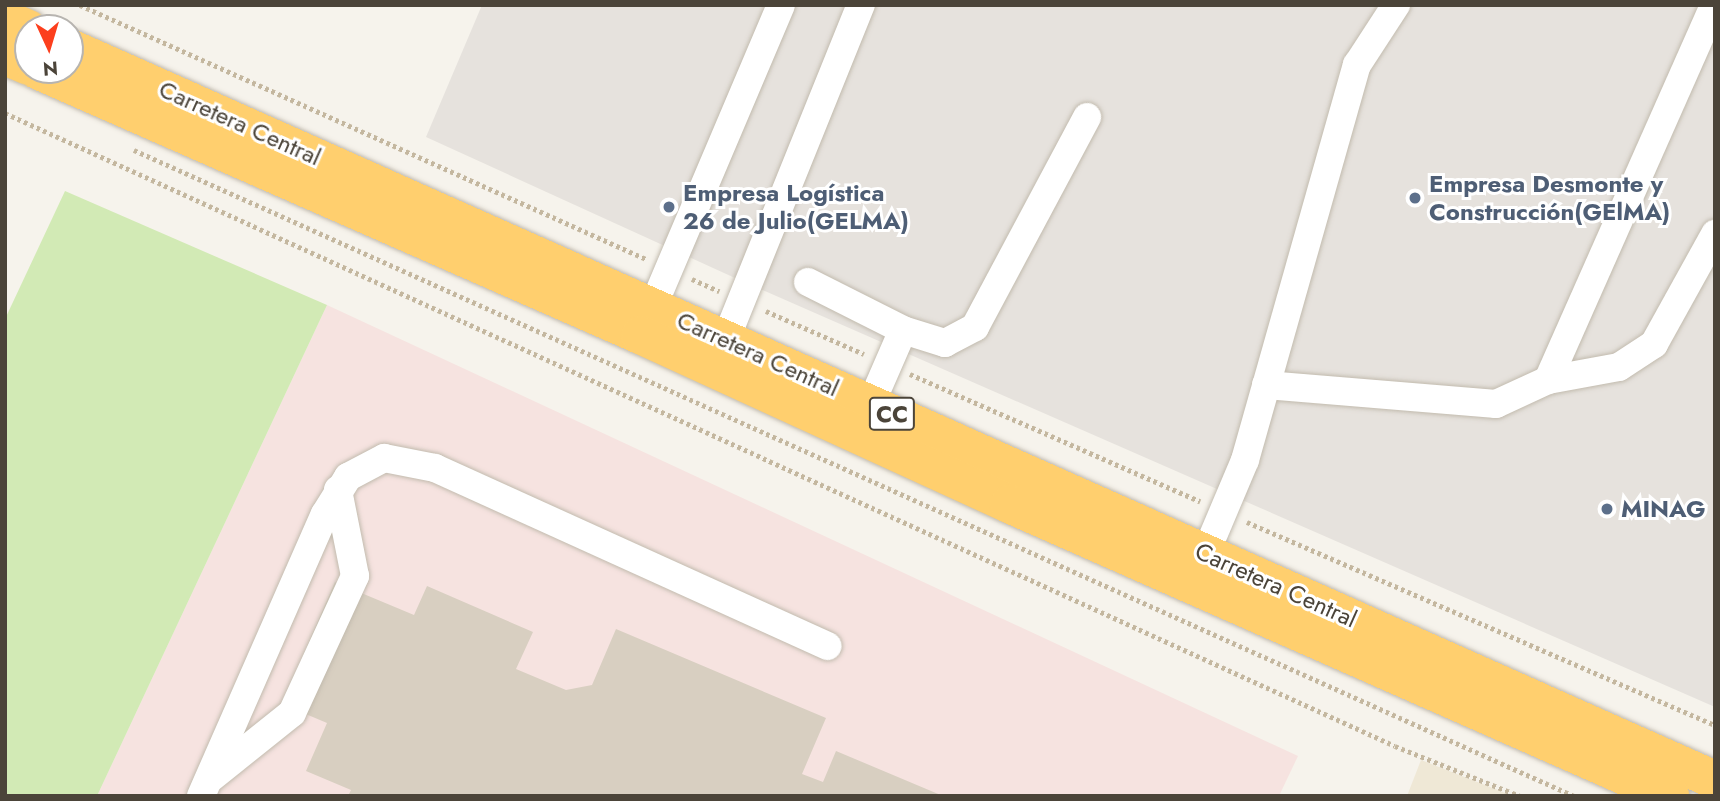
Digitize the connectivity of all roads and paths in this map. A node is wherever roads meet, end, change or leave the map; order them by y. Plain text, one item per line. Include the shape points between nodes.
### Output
1 (781, 5) edge
2 (861, 5) edge
3 (1396, 5) edge
4 (1714, 5) edge
5 (84, 55) edge
6 (71, 84) edge
7 (5, 113) edge
8 (1087, 117) dead end
9 (133, 150) dead end
10 (1715, 234) edge
11 (808, 282) dead end
12 (647, 321) junction
13 (903, 330) junction
14 (720, 354) junction
15 (1548, 380) junction
16 (1266, 385) junction
17 (865, 419) junction
18 (338, 490) junction
19 (1199, 570) junction
20 (828, 646) dead end
21 (1713, 783) edge
22 (204, 788) edge
23 (1520, 796) edge
24 (1574, 796) edge
25 (1670, 796) edge

1 - 12 lane
2 - 14 lane
3 - 16 lane via 1357,65
4 - 15 lane
5 - 12 highway, Carretera Central / CC
6 - 12 highway, Carretera Central / CC
7 - 23 path via 1395,746
8 - 13 lane via 975,327 945,343
9 - 24 path
10 - 15 lane via 1654,344 1619,367
11 - 13 lane
12 - 14 highway, Carretera Central / CC
13 - 17 lane
14 - 17 highway, Carretera Central / CC
15 - 16 lane via 1496,404
16 - 19 lane via 1245,460
17 - 19 highway, Carretera Central / CC
18 - 20 lane via 348,477 384,458 435,468
18 - 22 lane
18 - 22 lane via 355,576 292,713
19 - 21 highway, Carretera Central / CC
19 - 25 highway, Carretera Central / CC

